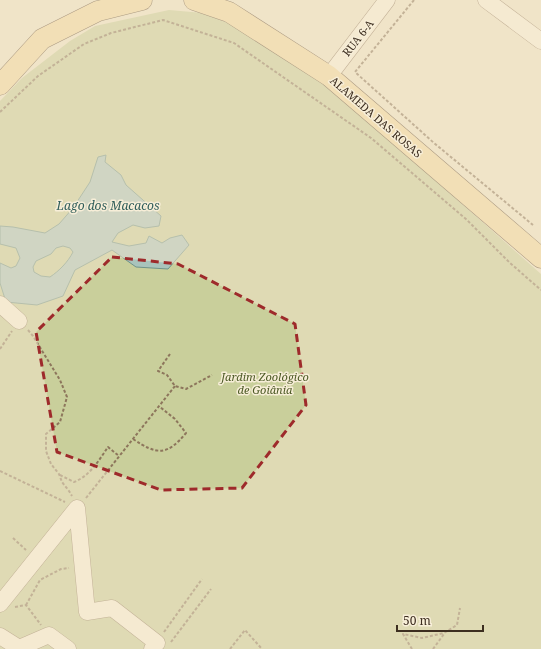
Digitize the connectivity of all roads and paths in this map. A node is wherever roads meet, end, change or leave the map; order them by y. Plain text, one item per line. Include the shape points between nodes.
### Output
1 (142, 0) edge
2 (194, 0) edge
3 (387, 0) edge
4 (414, 0) edge
5 (486, 0) edge
6 (541, 41) edge
7 (329, 76) junction
8 (0, 85) edge
9 (0, 112) edge
10 (533, 225) dead end
11 (541, 258) edge
12 (541, 290) edge
13 (0, 304) edge
14 (19, 321) junction
15 (0, 350) edge
16 (170, 354) dead end
17 (212, 375) dead end
18 (176, 386) junction
19 (159, 406) junction
20 (133, 439) junction
21 (119, 456) junction
22 (0, 471) edge
23 (59, 474) junction
24 (77, 508) junction
25 (13, 538) dead end
26 (36, 559) junction
27 (83, 566) junction
28 (202, 580) dead end
29 (211, 589) dead end
30 (26, 605) junction
31 (6, 606) edge
32 (460, 608) dead end
33 (444, 633) junction
34 (49, 635) junction
35 (0, 636) edge
36 (160, 645) edge
37 (68, 649) edge
38 (230, 649) edge
39 (262, 649) edge
40 (412, 649) edge
41 (433, 649) edge

1 - 8 main road via 98,11 42,39
2 - 7 main road, ALAMEDA DAS ROSAS via 229,12
3 - 7 street, RUA 6-A
4 - 10 path via 355,72
5 - 6 street
7 - 11 main road, ALAMEDA DAS ROSAS
9 - 12 path via 38,76 84,44 111,33 163,20 234,43 371,138 467,220
13 - 14 street
14 - 15 path
14 - 23 path via 33,336 60,380 67,397 60,422 46,434 46,451 51,464
16 - 18 path via 158,371 167,375
17 - 18 path via 186,389
18 - 19 path
19 - 20 path
19 - 20 path via 175,419 186,433 176,445 163,451 145,448
20 - 21 path
21 - 23 path via 108,446 96,466 81,480 74,482
21 - 24 path
22 - 24 path
23 - 24 path
24 - 26 street
24 - 27 street
25 - 26 path
26 - 31 street
27 - 30 path via 61,569 40,580
27 - 36 street via 87,612 112,608
28 - 36 path
29 - 36 path
30 - 31 path
30 - 34 path
32 - 33 path via 457,625
33 - 40 path via 422,638 403,634
33 - 41 path
34 - 35 street via 19,648
34 - 37 street
38 - 39 path via 245,630

